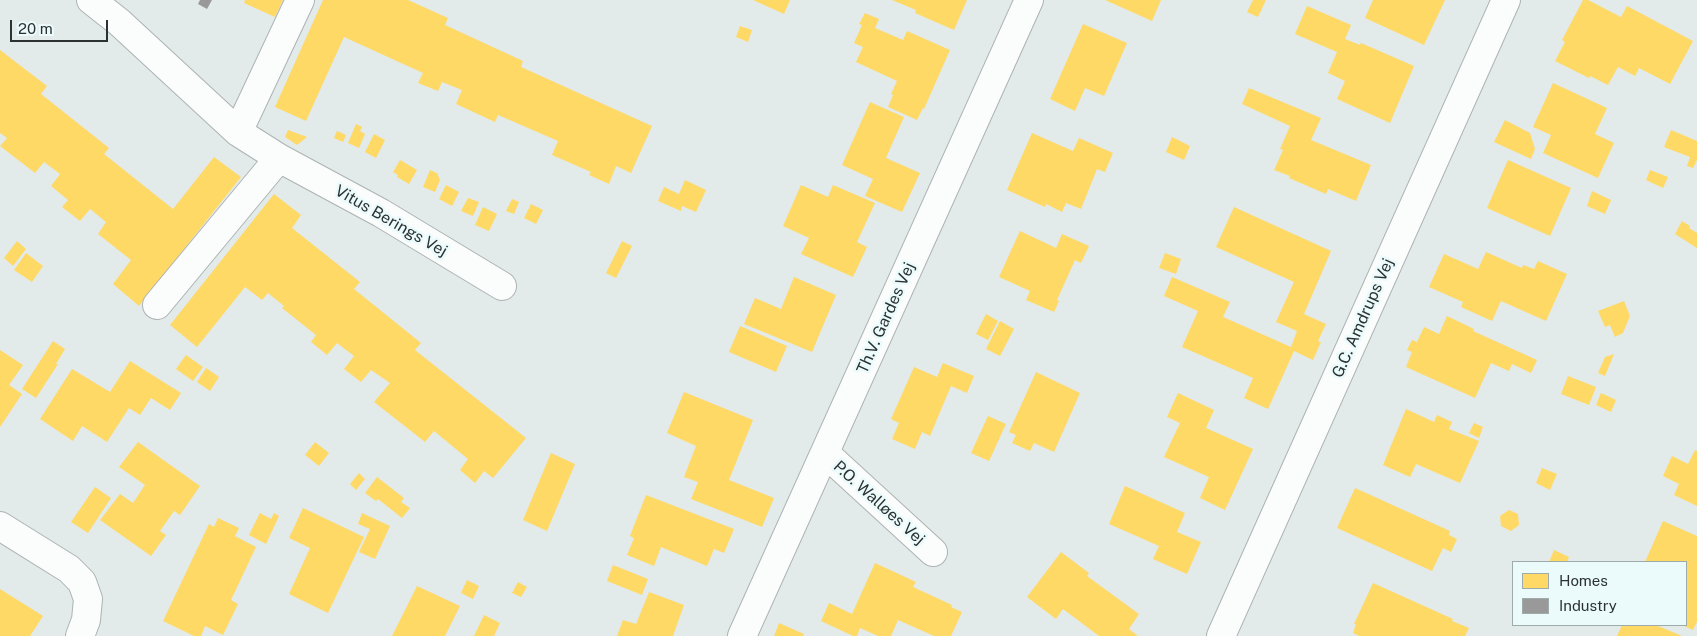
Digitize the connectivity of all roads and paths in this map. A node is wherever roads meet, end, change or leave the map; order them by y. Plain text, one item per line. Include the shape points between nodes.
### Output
1 (91, 0) edge
2 (300, 0) edge
3 (1029, 0) edge
4 (1506, 0) edge
5 (238, 132) junction
6 (280, 158) junction
7 (502, 286) dead end
8 (157, 305) dead end
9 (825, 453) junction
10 (0, 526) edge
11 (934, 552) dead end
12 (80, 636) edge
13 (742, 636) edge
14 (1221, 636) edge

1 - 5 street, Vitus Berings Vej
2 - 5 street
3 - 9 street, Th.V. Gardes Vej
4 - 14 street, G.C. Amdrups Vej
5 - 6 street, Vitus Berings Vej
6 - 7 street, Vitus Berings Vej via 381,213
6 - 8 street
9 - 11 street, P.O. Walløes Vej
9 - 13 street, Th.V. Gardes Vej
10 - 12 street via 69,569 82,582 88,598 86,620

